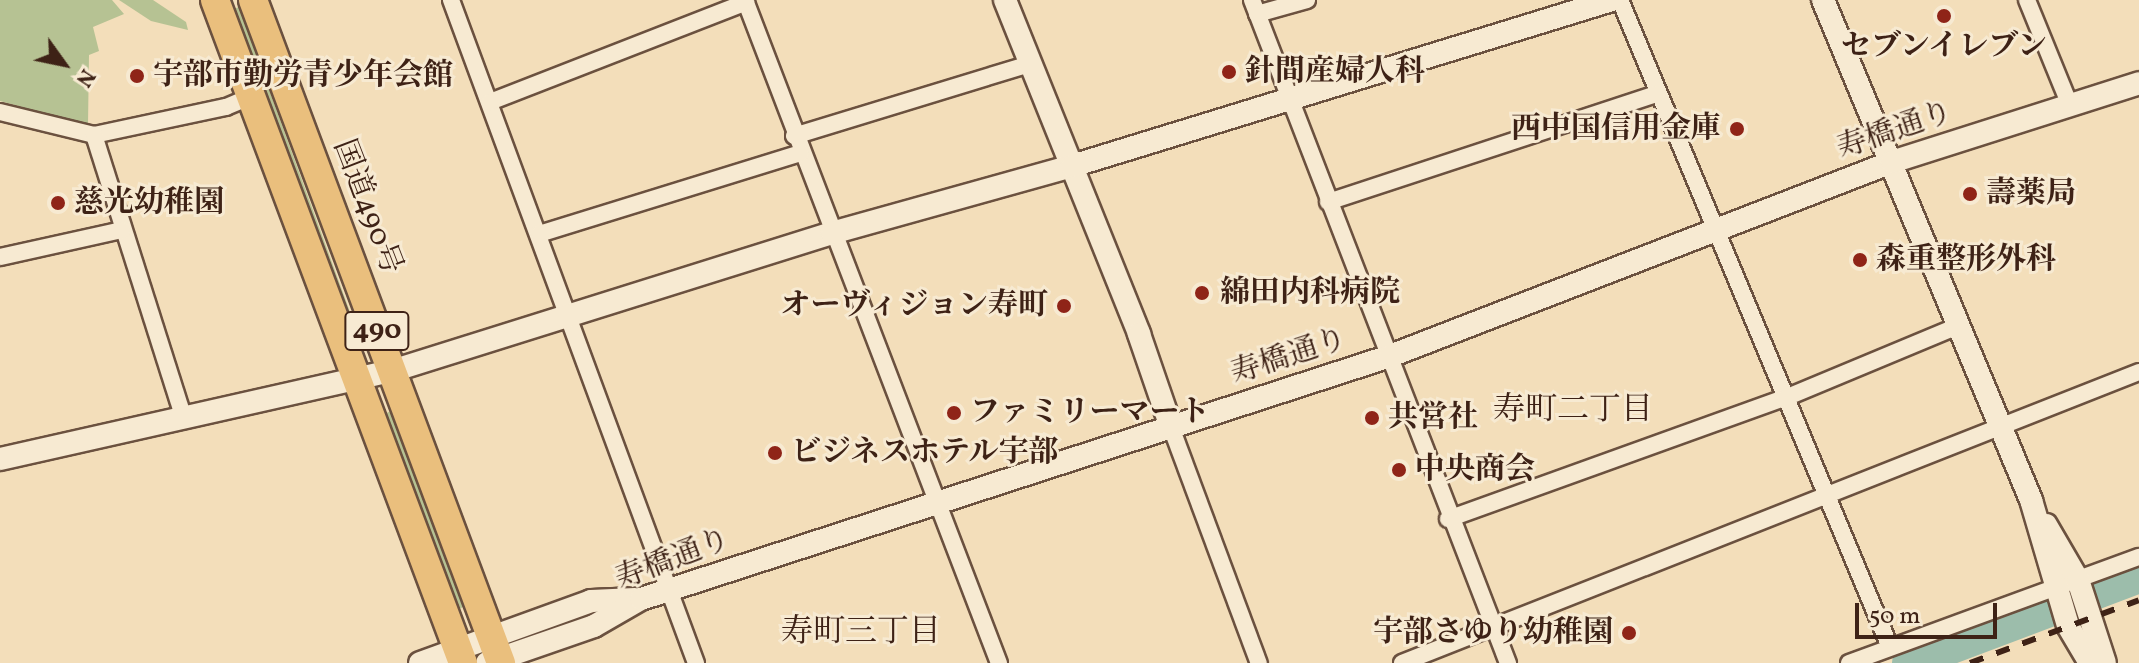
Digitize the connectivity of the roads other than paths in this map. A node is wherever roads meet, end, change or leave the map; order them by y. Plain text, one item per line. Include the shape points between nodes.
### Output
1 (215, 0) edge
2 (253, 0) edge
3 (451, 0) edge
4 (1005, 0) edge
5 (1307, 0) edge
6 (1612, 0) edge
7 (1620, 0) edge
8 (1823, 0) edge
9 (2027, 0) edge
10 (745, 1) edge
11 (1255, 7) edge
12 (1030, 64) junction
13 (2139, 83) edge
14 (1657, 94) junction
15 (252, 96) junction
16 (1290, 98) junction
17 (490, 102) junction
18 (2069, 103) junction
19 (0, 112) edge
20 (94, 135) junction
21 (794, 136) junction
22 (801, 153) junction
23 (1892, 162) junction
24 (1072, 166) junction
25 (1328, 202) junction
26 (122, 230) junction
27 (1717, 230) junction
28 (832, 233) junction
29 (539, 234) junction
30 (0, 257) edge
31 (569, 316) junction
32 (1960, 325) junction
33 (1390, 356) junction
34 (392, 371) junction
35 (2139, 372) edge
36 (358, 380) junction
37 (1785, 398) junction
38 (184, 418) junction
39 (2001, 425) junction
40 (1171, 427) junction
41 (0, 459) edge
42 (1826, 498) junction
43 (2031, 500) junction
44 (937, 504) junction
45 (1448, 519) junction
46 (2139, 557) edge
47 (2079, 583) junction
48 (669, 589) junction
49 (2055, 592) junction
50 (1495, 627) junction
51 (1890, 647) junction
52 (494, 655) edge
53 (460, 656) edge
54 (420, 663) edge
55 (696, 663) edge
56 (999, 663) edge
57 (1259, 663) edge
58 (1402, 663) edge
59 (1508, 663) edge
60 (1849, 663) edge
61 (2090, 663) edge
62 (2105, 663) edge

1 - 15 highway, 490
2 - 34 highway, 国道490号 / 490
3 - 17 street
4 - 12 street
5 - 11 street
6 - 16 street
7 - 14 street
8 - 23 street
9 - 18 street
10 - 17 street
10 - 21 street
11 - 16 street
12 - 21 street
12 - 24 street
13 - 18 street, 寿橋通り
14 - 25 street
14 - 27 street
15 - 20 street via 226,107
15 - 36 highway, 490
16 - 24 street
16 - 25 street
17 - 29 street
18 - 23 street, 寿橋通り
19 - 20 street
20 - 26 street
21 - 22 street
22 - 28 street
22 - 29 street
23 - 27 street, 寿橋通り
23 - 32 street
24 - 28 street
24 - 40 street
25 - 33 street
26 - 30 street
26 - 38 street
27 - 33 street, 寿橋通り
27 - 37 street
28 - 31 street
28 - 44 street
29 - 31 street
31 - 34 street
31 - 48 street
32 - 37 street
32 - 39 street
33 - 40 street, 寿橋通り
33 - 45 street
34 - 36 street
34 - 52 highway, 国道490号 / 490
35 - 39 street
36 - 38 street
36 - 53 highway, 490
37 - 42 street
37 - 45 street
38 - 41 street
39 - 42 street
39 - 43 street
40 - 44 street, 寿橋通り
40 - 57 street
42 - 50 street
42 - 51 street
43 - 47 street
43 - 49 street
44 - 48 street, 寿橋通り
44 - 56 street
45 - 50 street
46 - 47 street
47 - 49 street
47 - 62 street
48 - 52 street, 寿橋通り via 641,599 591,601
48 - 55 street
49 - 51 street
49 - 61 street
50 - 58 street
50 - 59 street
51 - 60 street
52 - 53 street, 寿橋通り
53 - 54 street, 寿橋通り

